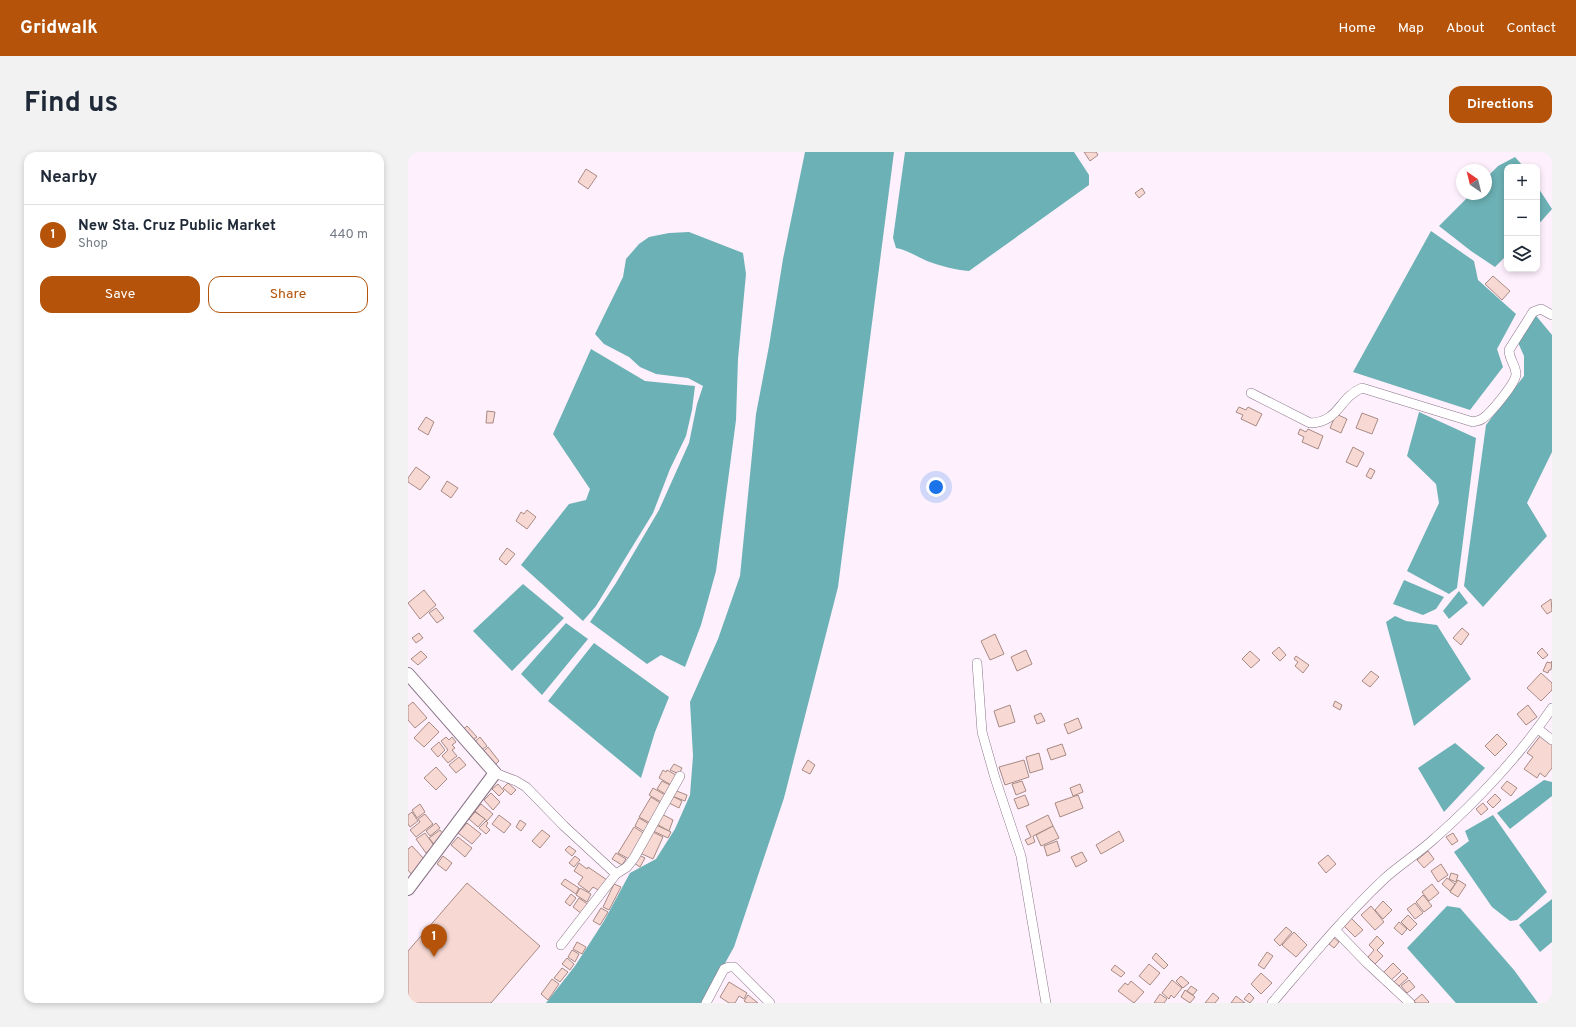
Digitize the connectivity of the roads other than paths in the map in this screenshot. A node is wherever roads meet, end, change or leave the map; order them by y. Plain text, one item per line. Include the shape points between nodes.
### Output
1 (1552, 315) edge
2 (1251, 393) dead end
3 (977, 662) dead end
4 (408, 674) edge
5 (1552, 708) edge
6 (1538, 729) junction
7 (1552, 740) edge
8 (495, 773) junction
9 (680, 776) dead end
10 (616, 874) junction
11 (408, 889) edge
12 (1335, 930) junction
13 (561, 946) dead end
14 (706, 1003) edge
15 (770, 1003) edge
16 (1046, 1003) edge
17 (1272, 1003) edge
18 (1410, 1003) edge

1 - 2 street via 1541,309 1533,312 1509,350 1509,357 1516,373 1514,382 1480,421 1473,422 1362,388 1353,392 1331,418 1320,423 1310,423
3 - 16 street via 982,732 1021,856
4 - 8 street
5 - 6 street
6 - 7 street
6 - 12 street via 1488,786 1436,838 1384,879
8 - 10 street via 526,787
8 - 11 street
9 - 10 street via 634,858
10 - 13 street
12 - 17 street
12 - 18 street
14 - 15 street via 724,969 734,967

